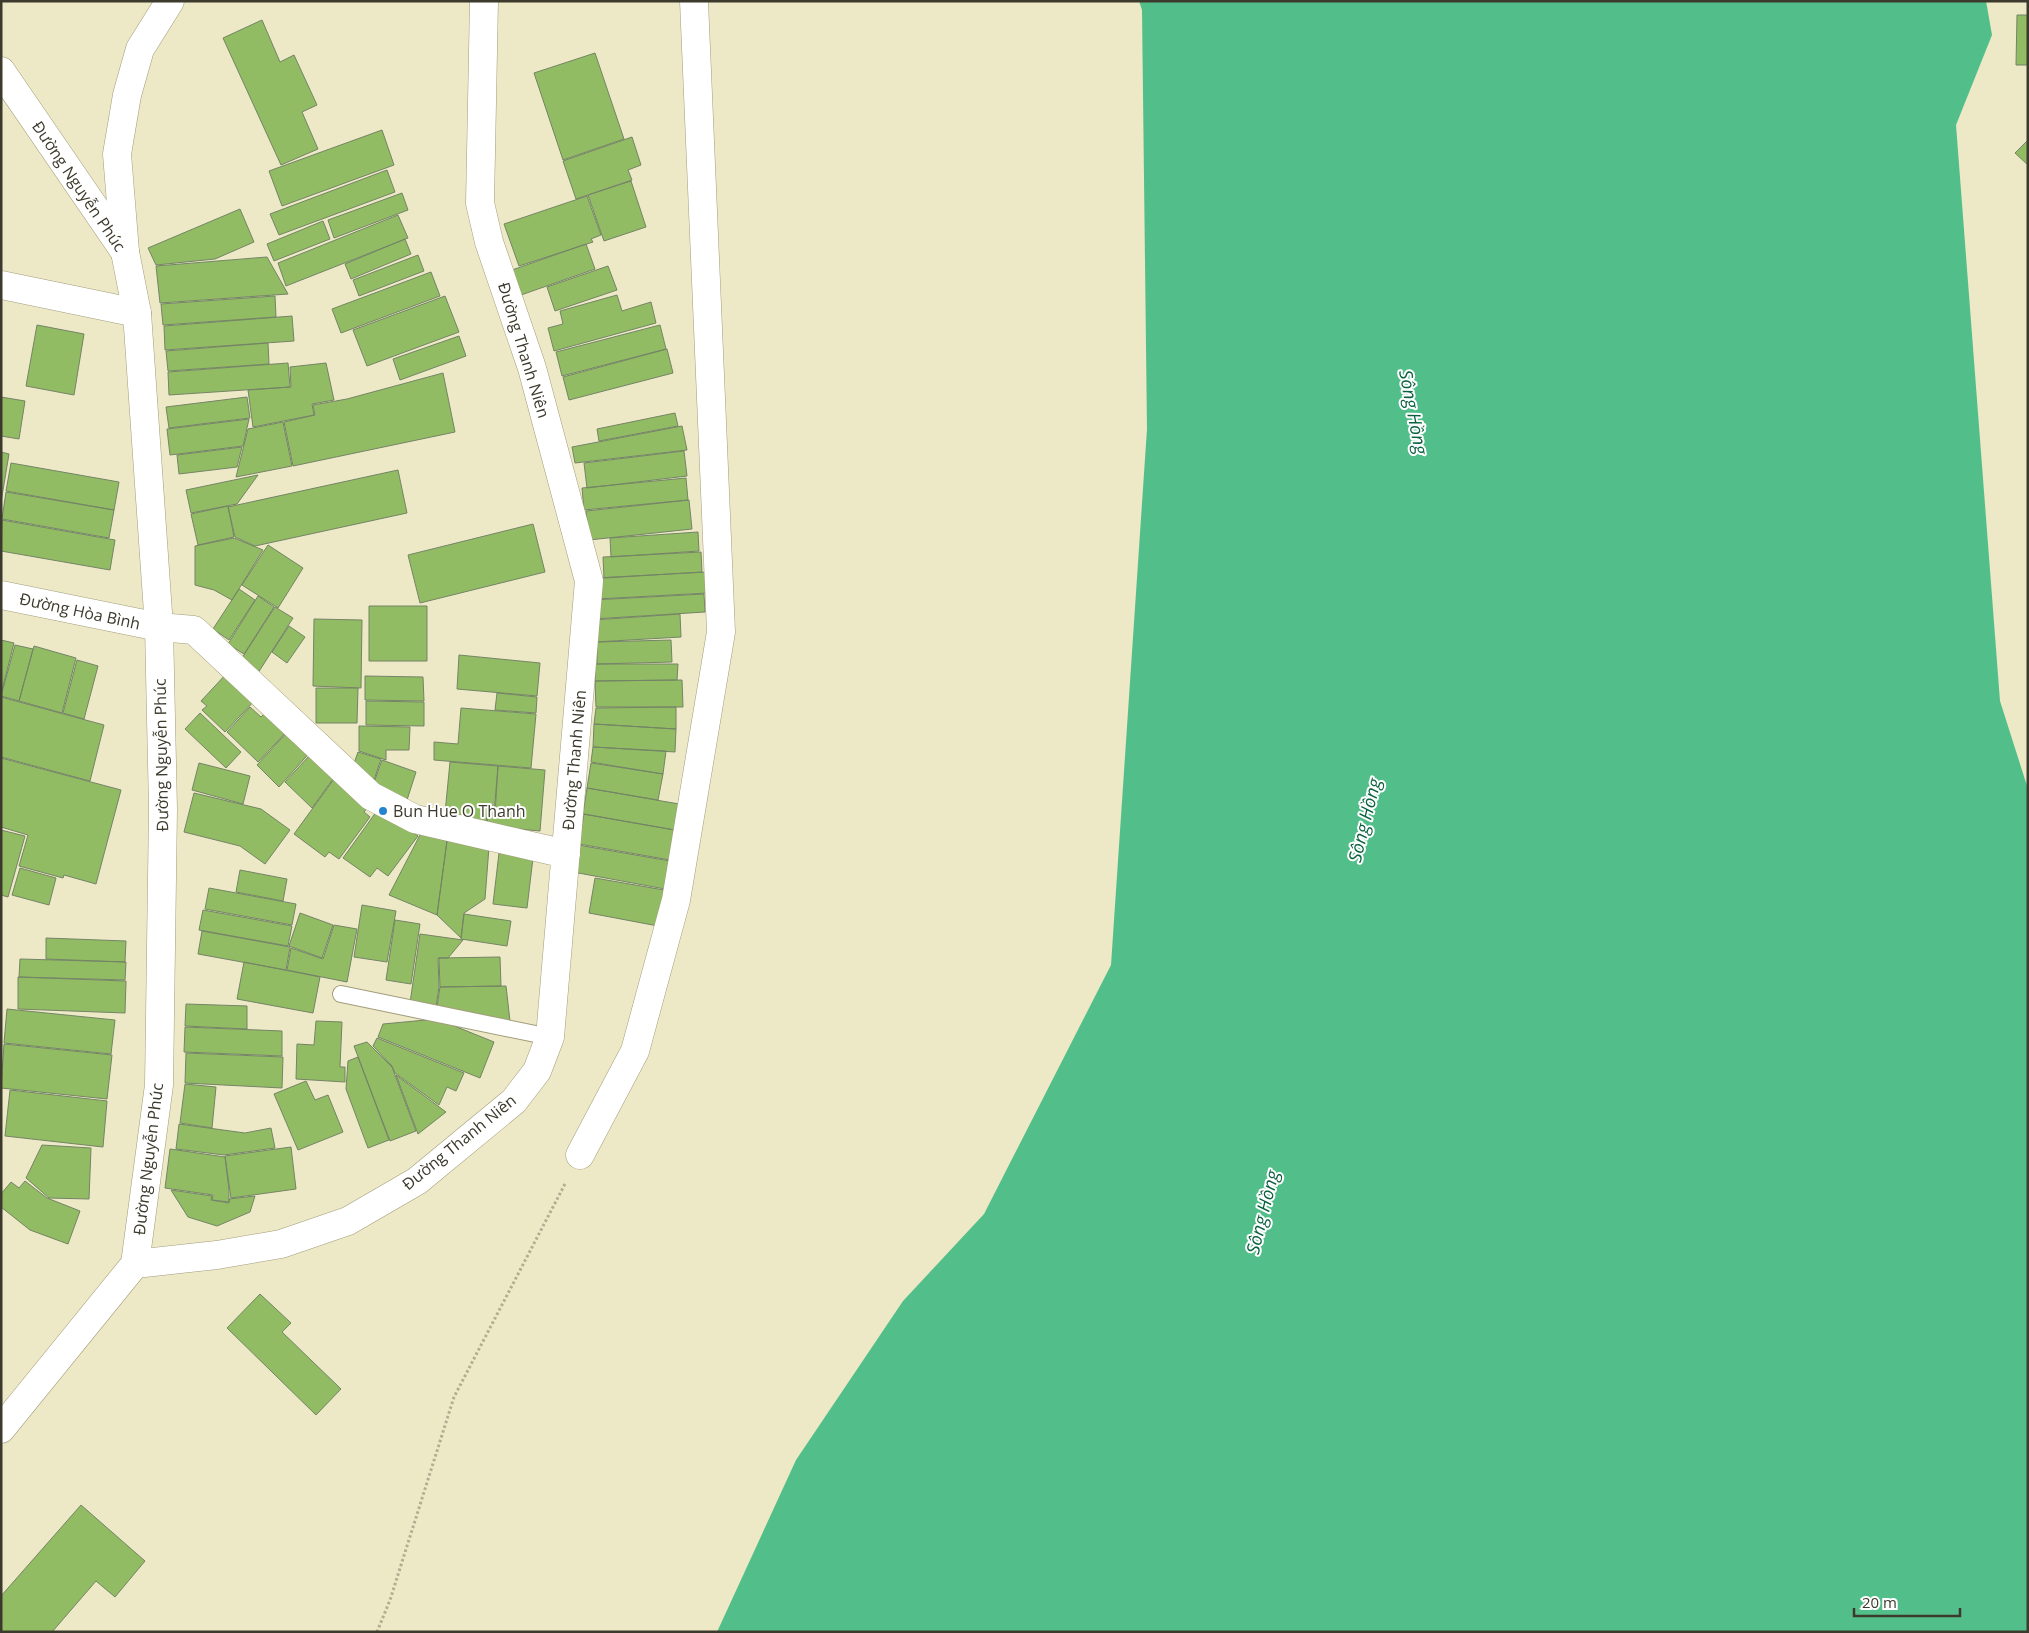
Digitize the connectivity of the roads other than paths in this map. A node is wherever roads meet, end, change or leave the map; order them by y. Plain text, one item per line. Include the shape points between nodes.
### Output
1 (170, 1) edge
2 (484, 1) edge
3 (694, 1) edge
4 (1, 71) edge
5 (125, 252) junction
6 (1, 285) edge
7 (137, 313) junction
8 (1, 595) edge
9 (159, 627) junction
10 (566, 854) junction
11 (342, 994) dead end
12 (550, 1037) junction
13 (580, 1155) road end
14 (135, 1264) junction
15 (1, 1429) edge

1 - 5 street via 140,49 127,95 117,154
2 - 10 street, Đường Thanh Niên via 480,203 489,242 532,368 589,581
3 - 13 street via 721,632 676,900 636,1051
4 - 5 street, Đường Nguyễn Phúc
5 - 7 street, Đường Nguyễn Phúc
6 - 7 street
7 - 9 street, Đường Nguyễn Phúc
8 - 9 street, Đường Hòa Bình
9 - 10 street, Đường Hòa Bình via 194,630 371,796 415,819
9 - 14 street, Đường Nguyễn Phúc via 163,809 158,1085
10 - 12 street, Đường Thanh Niên
11 - 12 lane
12 - 14 street, Đường Thanh Niên via 537,1071 514,1101 417,1181 348,1221 281,1244
14 - 15 street

